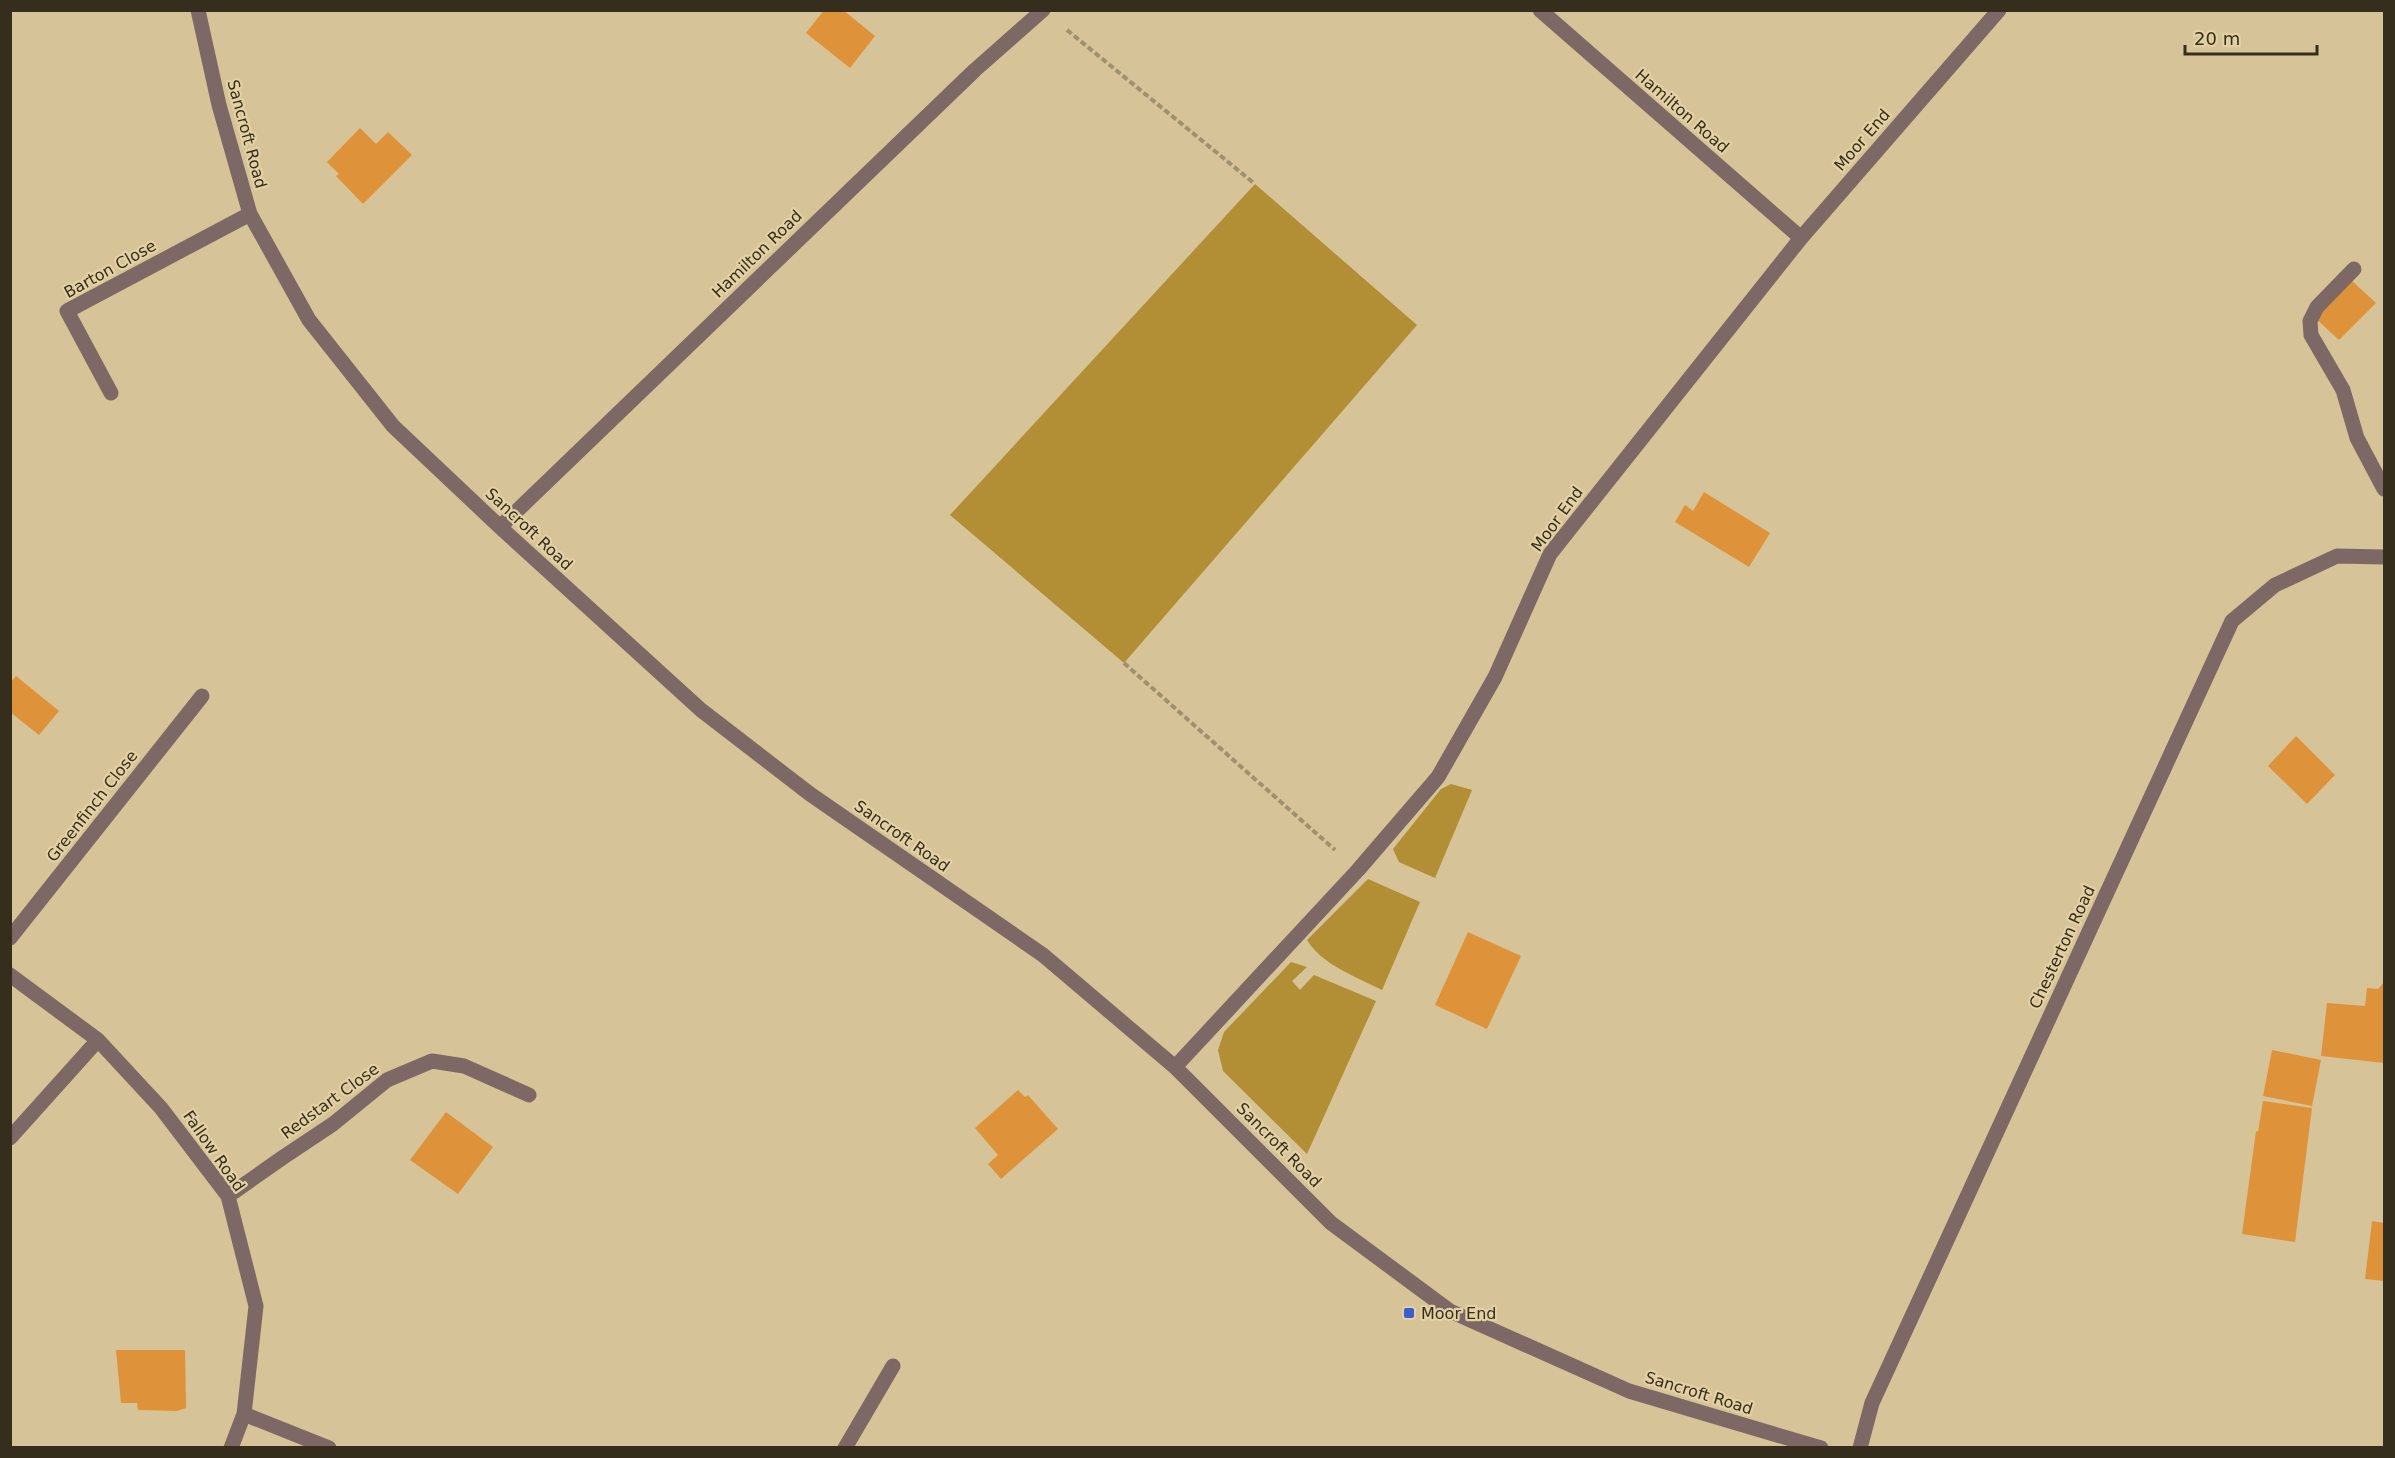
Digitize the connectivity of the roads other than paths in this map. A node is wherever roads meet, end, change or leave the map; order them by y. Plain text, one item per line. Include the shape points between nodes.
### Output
1 (198, 10) edge
2 (1043, 10) edge
3 (1540, 10) edge
4 (1999, 10) edge
5 (249, 214) junction
6 (1801, 238) junction
7 (2354, 270) dead end
8 (111, 393) dead end
9 (2385, 489) edge
10 (500, 527) junction
11 (2385, 557) edge
12 (202, 696) dead end
13 (10, 938) edge
14 (10, 975) edge
15 (98, 1040) junction
16 (1175, 1066) junction
17 (529, 1095) dead end
18 (10, 1138) edge
19 (228, 1196) junction
20 (892, 1366) dead end
21 (244, 1414) junction
22 (231, 1448) edge
23 (329, 1448) edge
24 (845, 1448) edge
25 (1821, 1448) edge
26 (1860, 1448) edge

1 - 5 street, Sancroft Road
2 - 10 street, Hamilton Road via 975,70
3 - 6 street, Hamilton Road
4 - 6 street, Moor End
5 - 8 street, Barton Close via 68,311
5 - 10 street, Sancroft Road via 309,320 393,426
6 - 16 street, Moor End via 1550,554 1495,677 1438,777 1358,870
7 - 9 street via 2317,307 2310,321 2311,335 2340,385 2357,438
10 - 16 street, Sancroft Road via 701,710 810,794 1043,955
11 - 26 street, Chesterton Road via 2337,556 2275,585 2232,621 1872,1403
12 - 13 street, Greenfinch Close
14 - 15 street, Fallow Road
15 - 18 street
15 - 19 street, Fallow Road via 161,1108
16 - 25 street, Sancroft Road via 1331,1223 1450,1311 1629,1391
17 - 19 street, Redstart Close via 464,1066 432,1061 387,1080 333,1125
19 - 21 street, Fallow Road via 256,1306
20 - 24 street
21 - 22 street, Fallow Road
21 - 23 street

